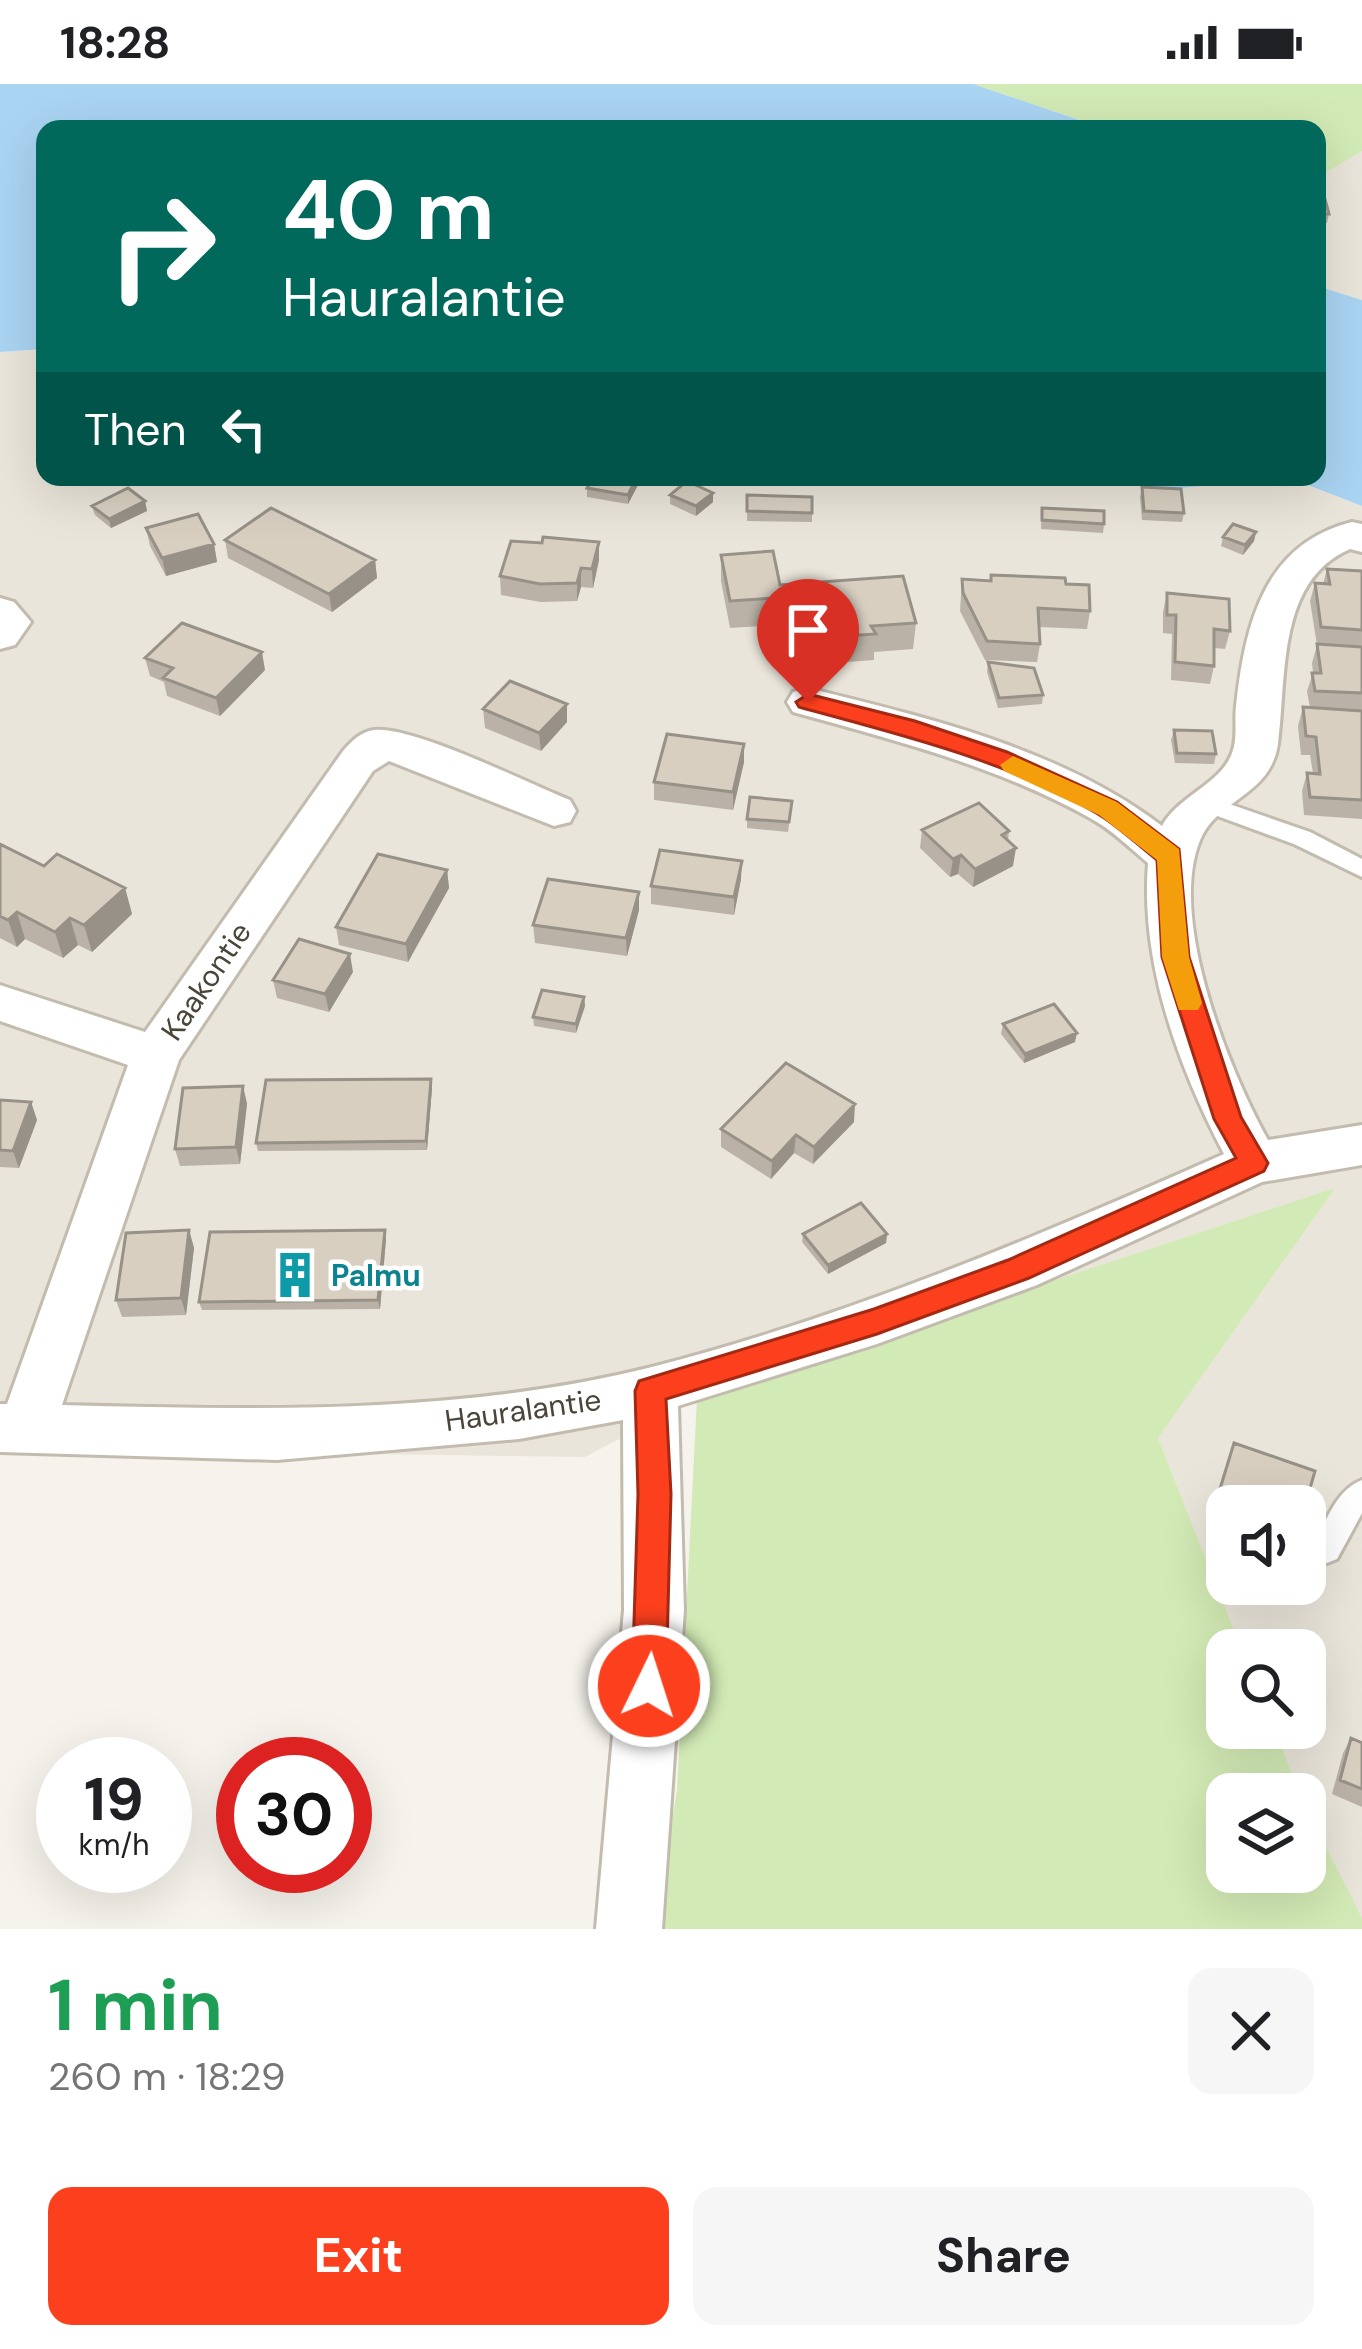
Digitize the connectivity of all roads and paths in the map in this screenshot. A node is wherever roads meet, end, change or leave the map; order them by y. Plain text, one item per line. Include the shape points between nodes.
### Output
1 (1357, 537) edge
2 (0, 611) edge
3 (0, 636) edge
4 (808, 702) dead end
5 (1209, 805) junction
6 (554, 811) dead end
7 (1170, 856) junction
8 (1362, 869) edge
9 (0, 1003) edge
10 (156, 1055) junction
11 (1362, 1145) edge
12 (1254, 1163) junction
13 (650, 1391) junction
14 (13, 1428) edge
15 (1362, 1493) edge
16 (1327, 1550) dead end
17 (629, 1929) edge

1 - 5 street via 1306,557 1289,583 1257,707 1256,750 1236,785
2 - 3 street via 11,622
4 - 7 street via 998,758 1108,808
5 - 7 street via 1186,822
5 - 8 lane
6 - 10 street, Kaakontie via 419,754 374,746
7 - 12 street via 1175,957 1228,1119
9 - 10 street
10 - 14 street, Kaakontie
11 - 12 street, Hauralantie
12 - 13 street, Hauralantie via 1018,1269
13 - 14 street, Hauralantie via 519,1415 277,1435
13 - 17 street via 654,1610
15 - 16 lane

